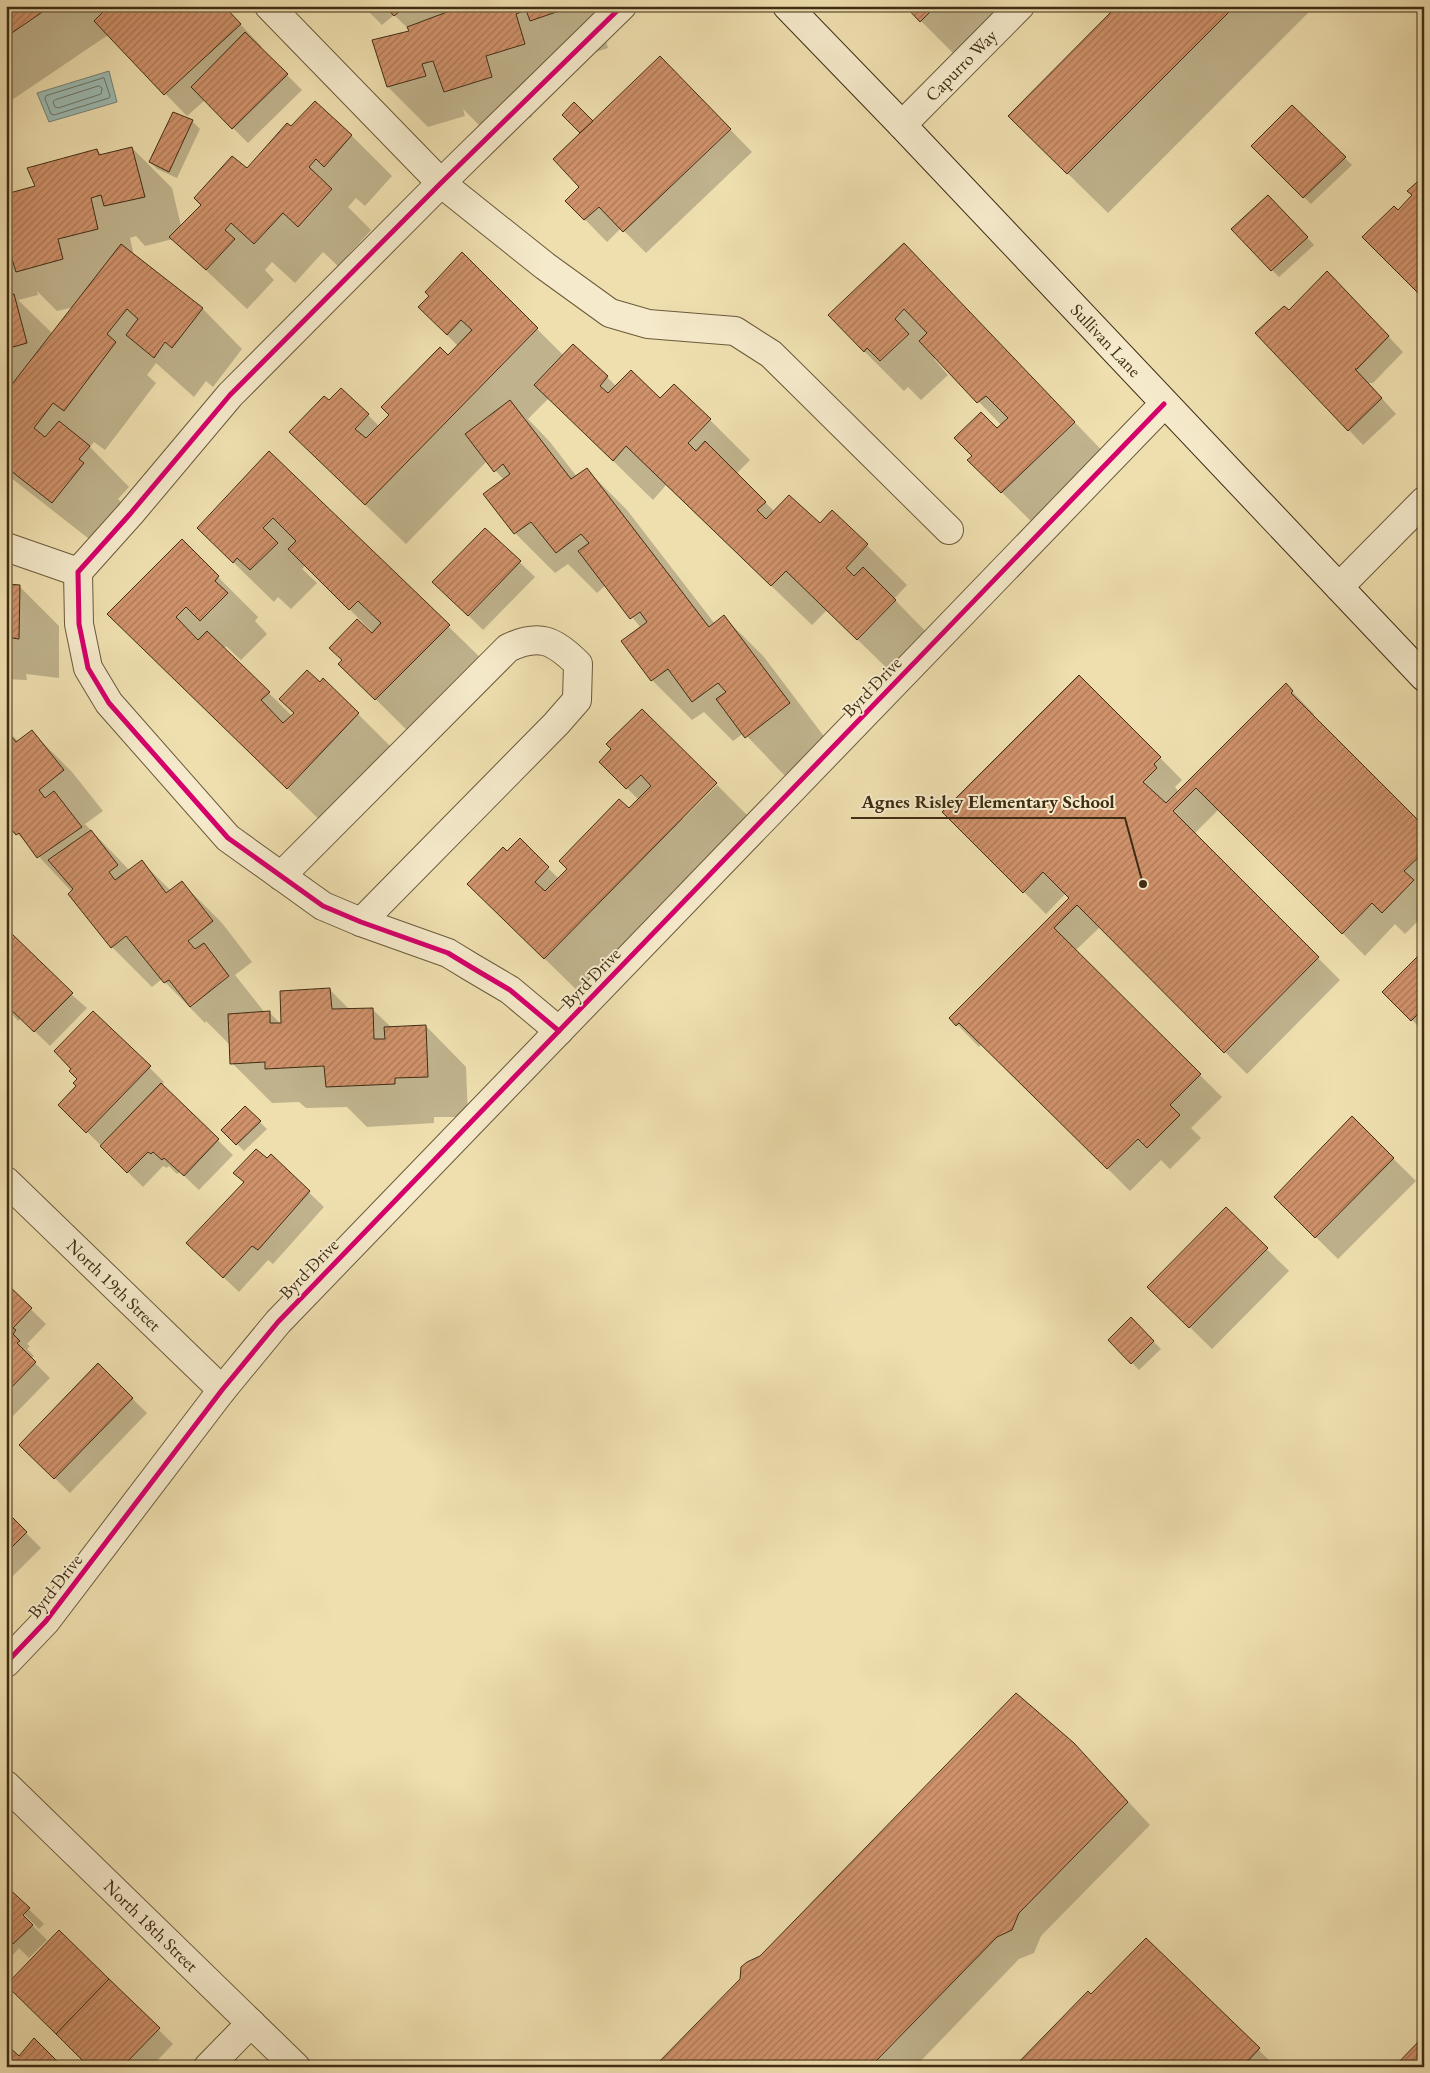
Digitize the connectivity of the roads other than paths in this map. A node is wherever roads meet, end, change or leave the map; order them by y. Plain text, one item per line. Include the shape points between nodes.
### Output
1 (269, 6) edge
2 (622, 6) edge
3 (787, 6) edge
4 (1020, 6) edge
5 (902, 125) junction
6 (441, 182) junction
7 (1164, 404) junction
8 (1424, 501) edge
9 (948, 530) dead end
10 (6, 547) edge
11 (78, 572) junction
12 (1339, 588) junction
13 (1424, 677) edge
14 (281, 876) junction
15 (361, 922) junction
16 (559, 1031) junction
17 (6, 1181) edge
18 (222, 1390) junction
19 (6, 1663) edge
20 (6, 1785) edge
21 (251, 2023) junction
22 (208, 2067) edge
23 (296, 2067) edge

1 - 6 street
2 - 6 street
3 - 5 street, Sullivan Lane
4 - 5 street, Capurro Way
5 - 7 street, Sullivan Lane
6 - 9 street via 545,266 610,312 648,324 734,331 771,354
6 - 11 street via 230,395
7 - 12 street, Sullivan Lane
7 - 16 street, Byrd Drive
8 - 12 street
10 - 11 street
11 - 14 street via 78,624 88,668 109,703 228,838
12 - 13 street, Sullivan Lane
14 - 15 street via 323,906
14 - 15 street via 508,648 524,640 542,640 562,648 578,664 577,700
15 - 16 street via 448,954 510,990
16 - 18 street, Byrd Drive via 278,1322
17 - 18 street, North 19th Street
18 - 19 street, Byrd Drive via 46,1621
20 - 21 street, North 18th Street
21 - 22 street
21 - 23 street, North 18th Street

